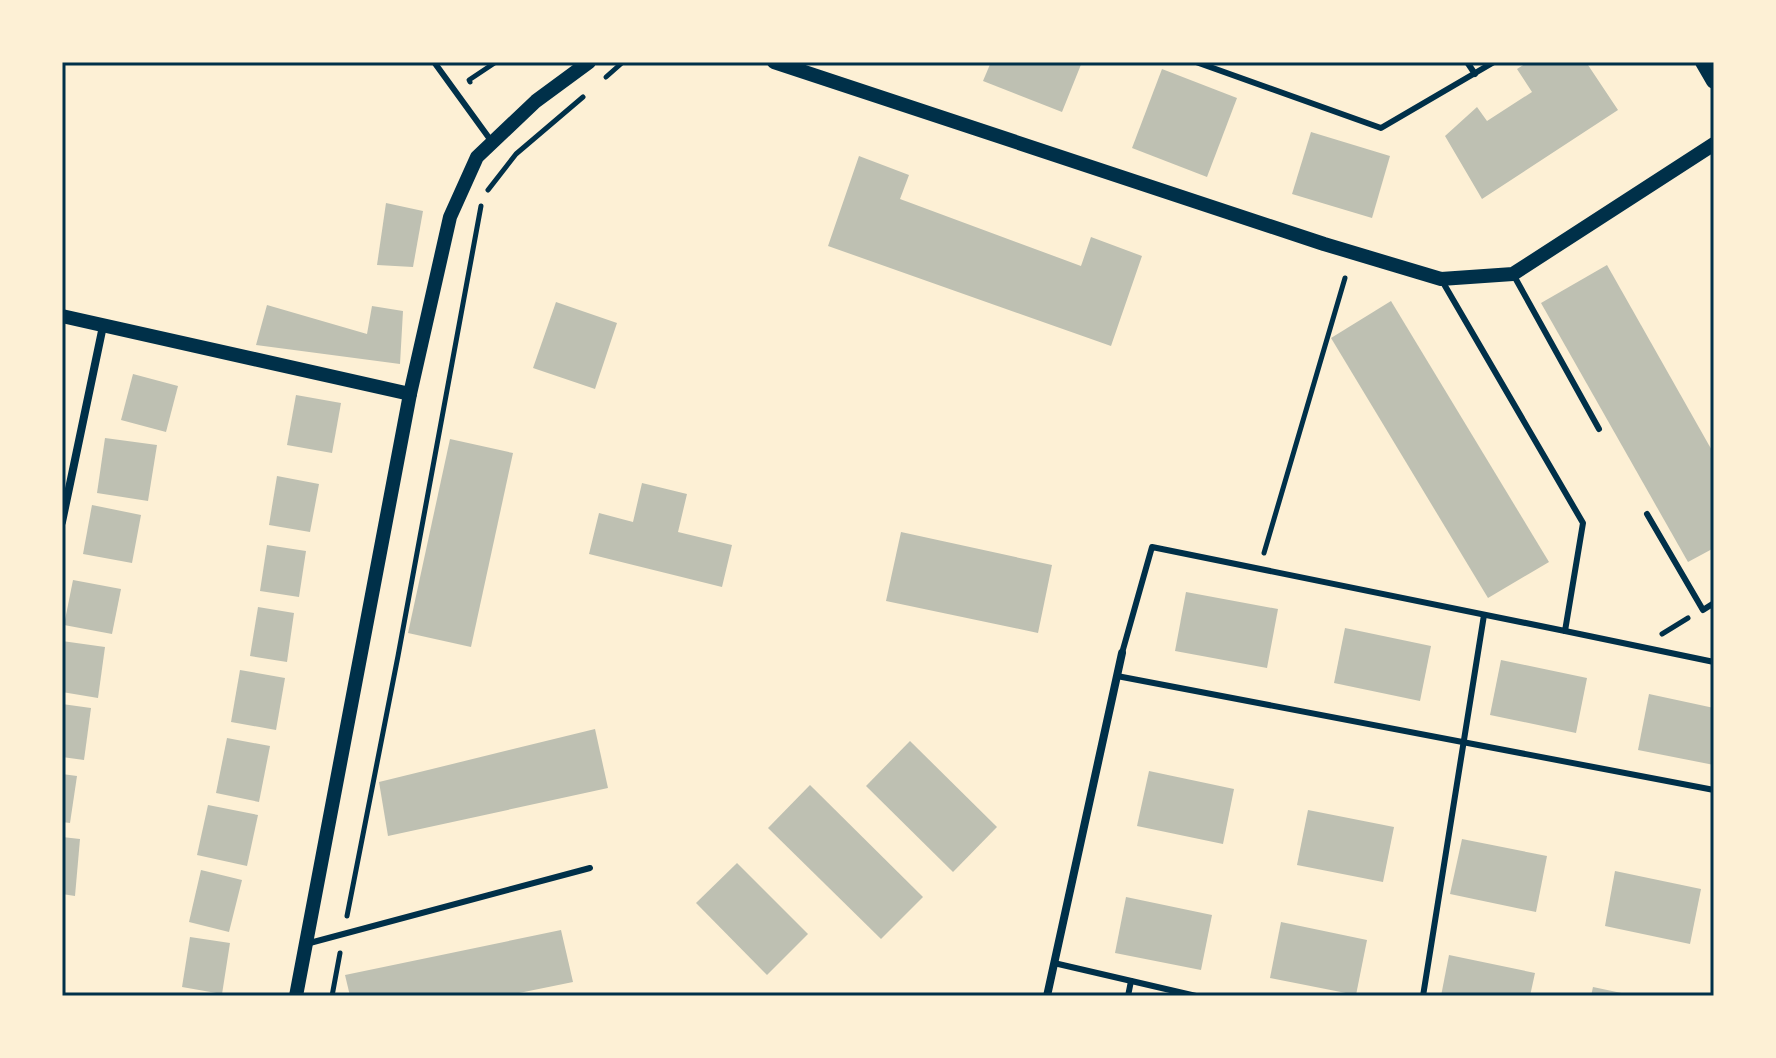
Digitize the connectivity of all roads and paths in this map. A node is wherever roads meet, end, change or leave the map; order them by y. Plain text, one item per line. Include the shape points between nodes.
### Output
1 (434, 62) edge
2 (496, 62) edge
3 (589, 62) edge
4 (623, 62) edge
5 (774, 62) edge
6 (1196, 62) edge
7 (1467, 62) edge
8 (1494, 62) edge
9 (1703, 62) edge
10 (1475, 74) junction
11 (1714, 81) edge
12 (599, 83) dead end
13 (476, 91) dead end
14 (587, 93) dead end
15 (492, 142) junction
16 (1714, 144) edge
17 (1513, 274) junction
18 (1345, 278) dead end
19 (1441, 279) junction
20 (62, 316) edge
21 (103, 326) junction
22 (410, 394) junction
23 (1599, 429) dead end
24 (1647, 514) dead end
25 (62, 522) edge
26 (1259, 569) junction
27 (1714, 603) edge
28 (1703, 610) junction
29 (1484, 615) junction
30 (1565, 631) junction
31 (1641, 647) junction
32 (1122, 653) joint
33 (1714, 662) edge
34 (1117, 676) junction
35 (1463, 742) junction
36 (1714, 790) edge
37 (590, 868) dead end
38 (344, 934) junction
39 (306, 944) junction
40 (1054, 963) junction
41 (1131, 981) junction
42 (296, 996) edge
43 (332, 996) edge
44 (1047, 996) edge
45 (1128, 996) edge
46 (1196, 996) edge
47 (1423, 996) edge

1 - 15 lane
2 - 13 path via 469,80
3 - 15 street
4 - 12 path
5 - 19 street
6 - 10 lane via 1381,128
7 - 10 lane
8 - 10 lane
9 - 11 main road
14 - 38 path via 516,154 482,198
15 - 22 street via 477,157 450,217
16 - 17 street
17 - 19 street
17 - 23 lane
18 - 26 path
19 - 30 lane via 1583,523
20 - 21 street
21 - 22 street
21 - 25 street
22 - 39 street
24 - 28 lane
26 - 29 lane
26 - 32 lane via 1152,547
27 - 28 lane
28 - 31 path
29 - 30 lane
29 - 35 lane
30 - 31 lane
31 - 33 lane
32 - 34 street
34 - 35 lane
34 - 40 street
35 - 36 lane
35 - 47 lane
37 - 38 lane
38 - 39 lane
38 - 43 path
39 - 42 street
40 - 41 lane
40 - 44 street
41 - 45 lane
41 - 46 lane

